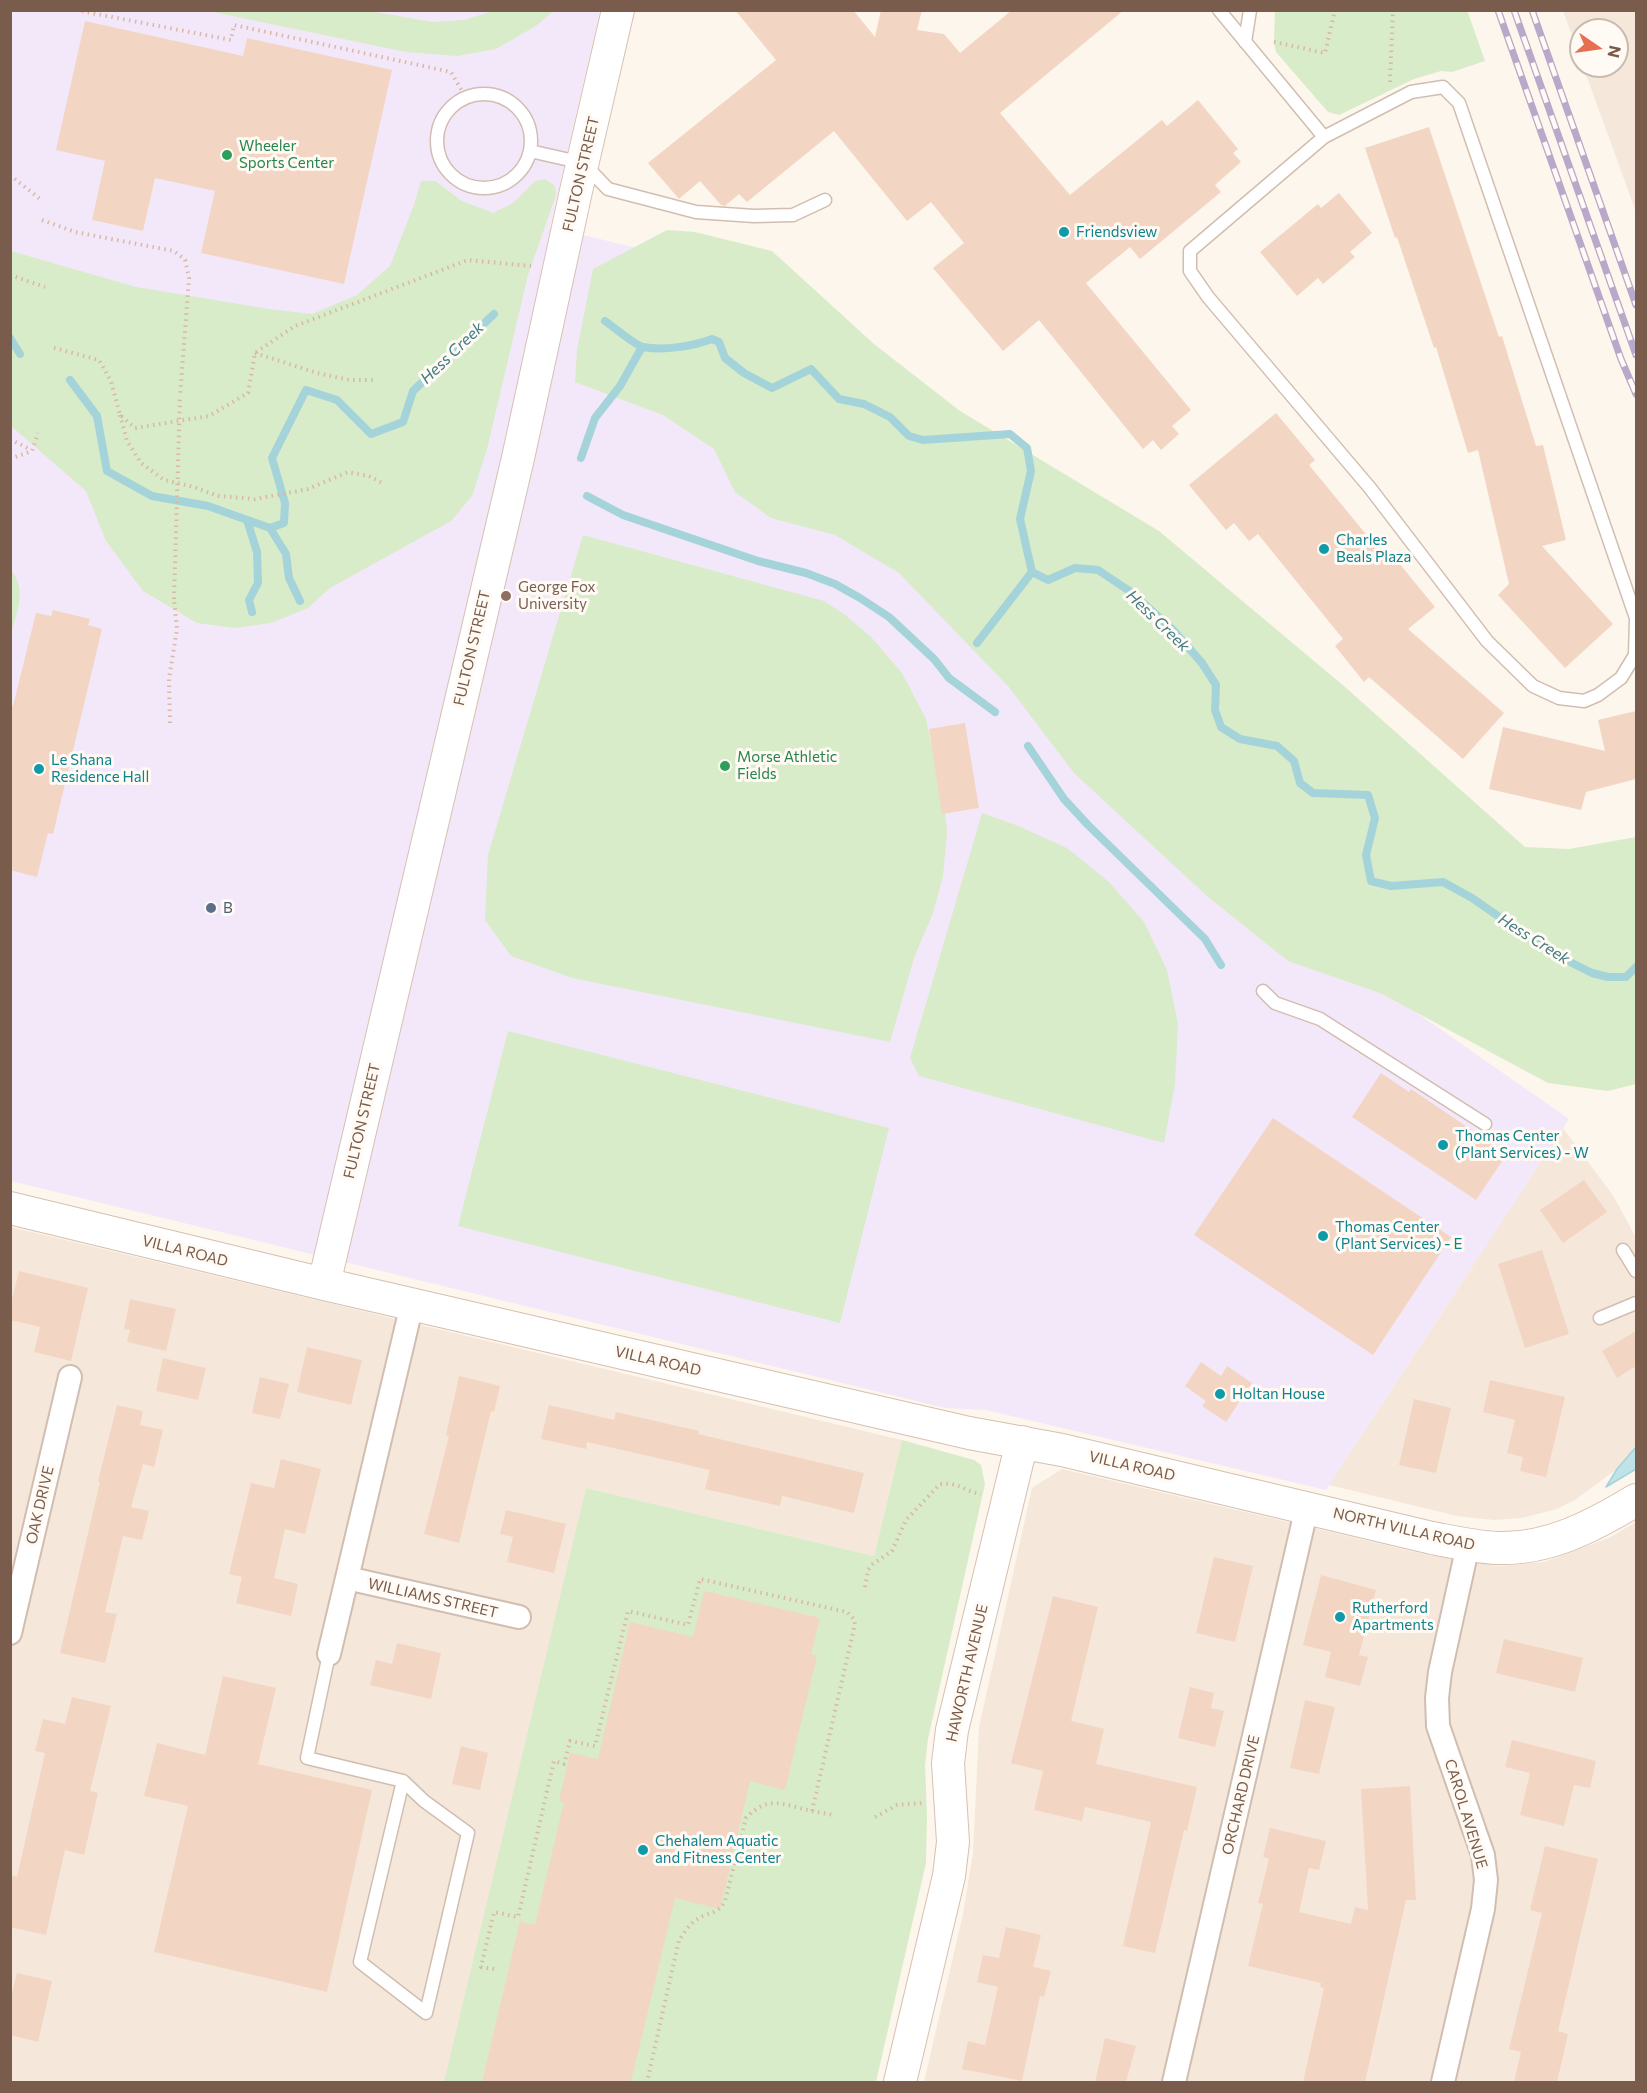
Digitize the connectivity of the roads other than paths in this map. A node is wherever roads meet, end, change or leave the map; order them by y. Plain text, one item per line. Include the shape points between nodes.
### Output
1 (618, 10) edge
2 (1219, 10) edge
3 (1250, 10) edge
4 (1245, 42) junction
5 (1323, 137) junction
6 (530, 151) junction
7 (583, 163) junction
8 (825, 200) dead end
9 (1263, 991) dead end
10 (1485, 1124) dead end
11 (10, 1208) edge
12 (1623, 1250) dead end
13 (1636, 1271) edge
14 (324, 1284) junction
15 (1636, 1303) edge
16 (412, 1304) junction
17 (1600, 1318) dead end
18 (70, 1377) dead end
19 (1022, 1442) junction
20 (1636, 1500) edge
21 (1307, 1508) junction
22 (1468, 1545) junction
23 (347, 1578) junction
24 (519, 1617) dead end
25 (11, 1627) edge
26 (329, 1654) joint
27 (404, 1781) junction
28 (900, 2082) edge
29 (1174, 2082) edge
30 (1443, 2082) edge

1 - 7 street, FULTON STREET
2 - 4 lane
3 - 4 lane
4 - 5 lane
5 - 5 lane via 1190,251 1190,271 1370,488 1487,641 1533,686 1559,699 1584,701 1598,695 1621,678 1635,655 1636,618 1459,103 1443,87 1411,92
6 - 6 lane via 523,168 509,181 492,188 474,188 457,180 444,167 437,132 445,115 458,102 475,95 493,95 510,102 523,115 530,132
6 - 7 lane
7 - 8 lane via 608,189 696,212 793,215
7 - 14 street, FULTON STREET via 518,458
9 - 10 lane via 1275,1003 1320,1019
11 - 14 street, VILLA ROAD
12 - 13 lane
14 - 16 street, VILLA ROAD
15 - 17 lane
16 - 19 street, VILLA ROAD
16 - 23 street
18 - 25 street, OAK DRIVE
19 - 21 street, VILLA ROAD
19 - 28 street, HAWORTH AVENUE via 952,1730 948,1763 953,1842 949,1876
20 - 22 street, NORTH VILLA ROAD via 1579,1531 1546,1542 1499,1548
21 - 22 street, NORTH VILLA ROAD
21 - 29 street, ORCHARD DRIVE
22 - 30 street, CAROL AVENUE via 1440,1672 1438,1726 1483,1855 1486,1880 1483,1909
23 - 24 street, WILLIAMS STREET
23 - 26 street
26 - 27 lane via 307,1758
27 - 27 lane via 360,1962 426,2013 468,1833

